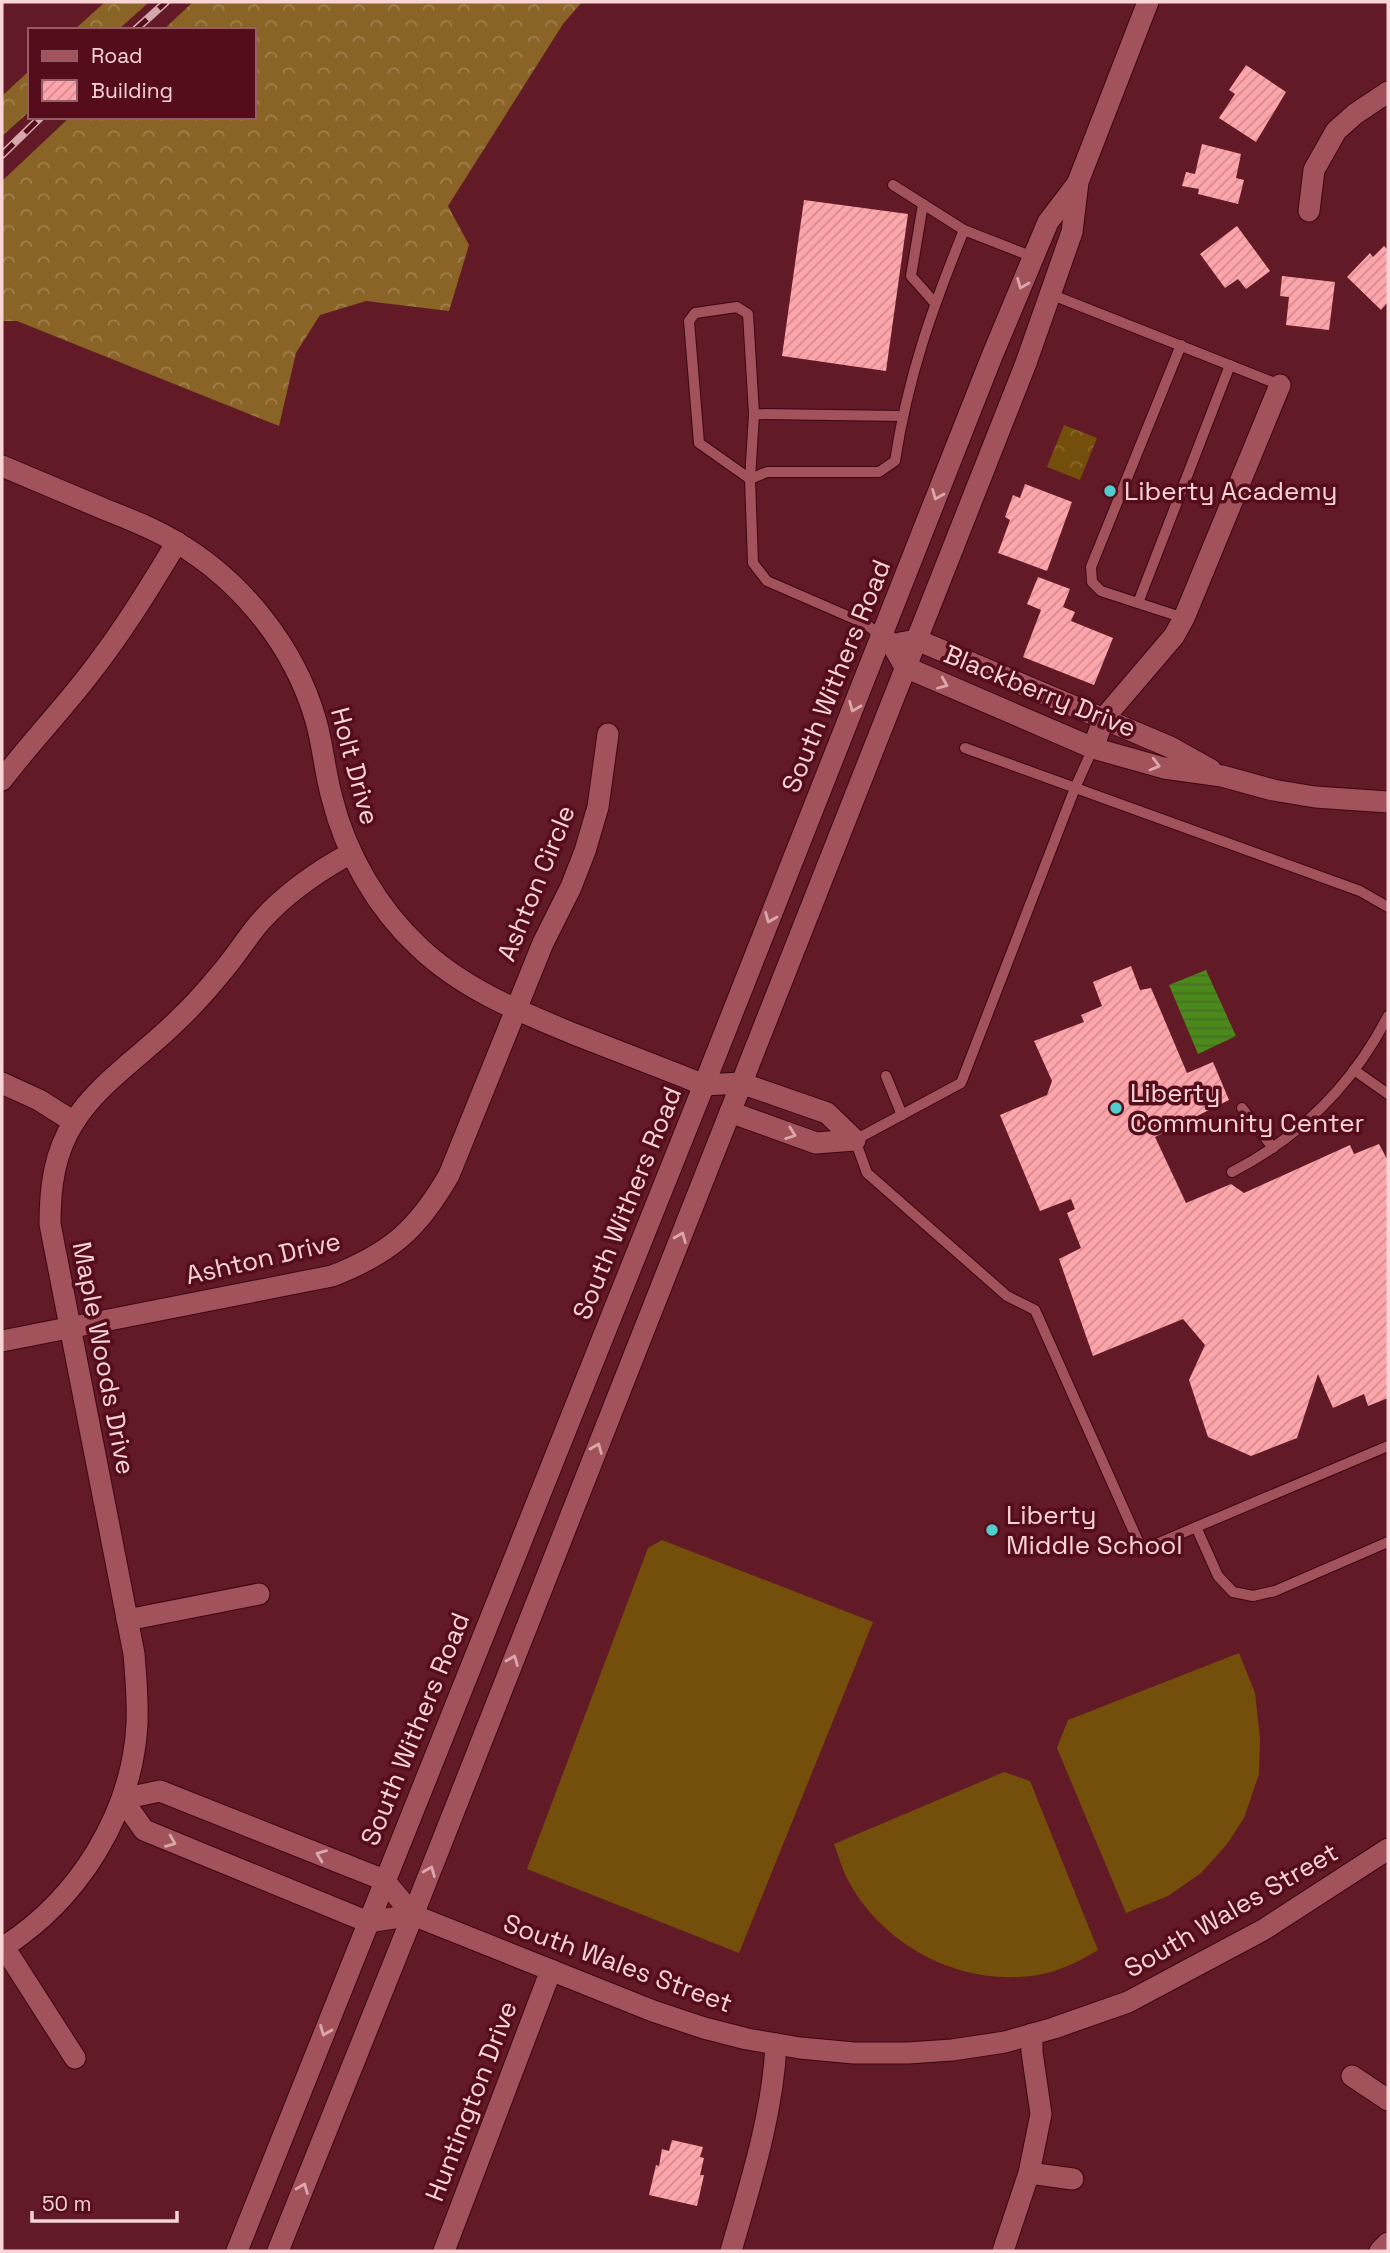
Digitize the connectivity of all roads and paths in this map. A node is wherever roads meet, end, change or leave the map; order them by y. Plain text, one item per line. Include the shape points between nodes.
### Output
1 (1148, 2) edge
2 (1388, 92) edge
3 (1078, 182) junction
4 (893, 185) dead end
5 (923, 204) junction
6 (1309, 211) dead end
7 (964, 230) junction
8 (1033, 257) junction
9 (1050, 293) junction
10 (934, 302) junction
11 (1181, 345) junction
12 (1230, 365) junction
13 (1280, 385) joint
14 (754, 414) junction
15 (902, 416) junction
16 (2, 467) edge
17 (750, 479) junction
18 (177, 542) junction
19 (1138, 603) junction
20 (1184, 618) junction
21 (887, 640) junction
22 (917, 640) junction
23 (905, 667) junction
24 (1104, 718) junction
25 (608, 734) dead end
26 (965, 748) dead end
27 (1093, 748) junction
28 (1222, 776) junction
29 (2, 780) edge
30 (1075, 788) junction
31 (1388, 802) edge
32 (351, 853) junction
33 (1388, 907) edge
34 (515, 1010) junction
35 (1388, 1016) edge
36 (1354, 1070) junction
37 (886, 1076) dead end
38 (2, 1083) edge
39 (741, 1083) junction
40 (705, 1084) junction
41 (1388, 1094) edge
42 (1242, 1108) dead end
43 (730, 1112) junction
44 (902, 1115) junction
45 (74, 1122) junction
46 (855, 1140) junction
47 (1273, 1149) junction
48 (1232, 1172) dead end
49 (69, 1328) junction
50 (2, 1341) edge
51 (1388, 1446) edge
52 (1196, 1527) junction
53 (1388, 1542) edge
54 (259, 1594) dead end
55 (127, 1620) junction
56 (122, 1799) junction
57 (1388, 1849) edge
58 (384, 1880) junction
59 (413, 1915) junction
60 (368, 1922) junction
61 (3, 1947) edge
62 (551, 1970) junction
63 (1032, 2034) junction
64 (776, 2044) junction
65 (75, 2058) dead end
66 (1352, 2076) dead end
67 (1388, 2099) edge
68 (1030, 2173) junction
69 (1073, 2179) dead end
70 (1388, 2243) edge
71 (237, 2251) edge
72 (278, 2251) edge
73 (444, 2251) edge
74 (731, 2251) edge
75 (1003, 2251) edge
76 (1380, 2251) edge

1 - 3 street, South Withers Road
2 - 6 street via 1336,131 1314,170
3 - 8 street, South Withers Road via 1048,222
3 - 9 street, South Withers Road via 1072,232
4 - 5 lane
5 - 7 lane
5 - 10 lane via 911,276
7 - 8 lane
7 - 10 lane
8 -> 21 street, South Withers Road
9 - 11 lane
9 - 22 street, South Withers Road
10 - 15 lane
11 - 12 lane
11 - 19 lane via 1091,567 1092,582 1101,591
12 - 13 lane
12 - 19 lane
13 - 20 street
14 - 15 lane
14 - 17 lane
14 - 17 lane via 748,314 737,307 695,313 689,321 699,443
15 - 17 lane via 895,461 879,472 767,472
16 - 18 street, Holt Drive
17 - 21 lane via 753,563 767,581 866,624
18 - 29 street via 127,624
18 - 32 street, Holt Drive via 236,587 283,647 315,718 332,798
19 - 20 lane
20 - 24 street
21 - 22 street, Blackberry Drive
21 - 23 street, Blackberry Drive
21 -> 40 street, South Withers Road
22 - 23 street, South Withers Road
22 - 24 street, Blackberry Drive
23 -> 27 street, Blackberry Drive
23 - 39 street, South Withers Road
24 - 27 street
24 - 28 street, Blackberry Drive
25 - 34 street, Ashton Circle via 598,807 585,851
26 - 30 lane
27 -> 28 street, Blackberry Drive via 1164,768
27 - 30 lane
28 - 31 street, Blackberry Drive via 1315,797
30 - 33 lane via 1360,891
30 - 44 lane via 961,1083
32 - 34 street, Holt Drive via 392,918 418,946 442,968
32 - 45 street, Maple Woods Drive via 291,891 194,1004 107,1083
34 - 40 street, Holt Drive
34 - 49 street, Ashton Drive via 450,1175 426,1212 390,1247 332,1276
35 - 36 lane
36 - 41 lane
36 - 47 lane via 1307,1122
37 - 44 lane
38 - 45 street
39 - 40 street, Holt Drive
39 - 43 street, South Withers Road
39 - 46 street, Holt Drive via 827,1113
40 - 43 street, Holt Drive
40 - 58 street, South Withers Road
42 - 47 lane
43 -> 46 street, Holt Drive via 816,1143
59 -> 43 street, South Withers Road
44 - 46 lane
45 - 49 street, Maple Woods Drive via 55,1164 50,1196 50,1224
46 - 52 lane via 867,1173 1007,1296 1035,1310 1142,1550
47 - 48 lane
49 - 50 street, Ashton Drive
49 - 55 street, Maple Woods Drive
51 - 52 lane
52 - 53 lane via 1218,1576 1233,1592 1253,1597
54 - 55 street
55 - 56 street, Maple Woods Drive via 137,1685 137,1725
58 -> 56 street via 160,1791
56 -> 60 street via 144,1830
56 - 61 street, Maple Woods Drive via 83,1873 35,1924
57 - 63 street, South Wales Street via 1263,1930 1176,1978 1128,2002
58 - 59 street, South Wales Street
58 - 60 street, South Withers Road
59 - 60 street
59 - 62 street, South Wales Street
72 -> 59 street, South Withers Road
60 -> 71 street, South Withers Road
61 - 65 street
62 - 64 street, South Wales Street via 704,2028
62 - 73 street, Huntington Drive
63 - 64 street, South Wales Street via 1005,2042 908,2053 854,2053
63 - 68 street via 1041,2114
64 - 74 street via 757,2163
66 - 67 street
68 - 69 street
68 - 75 street
70 - 76 street

